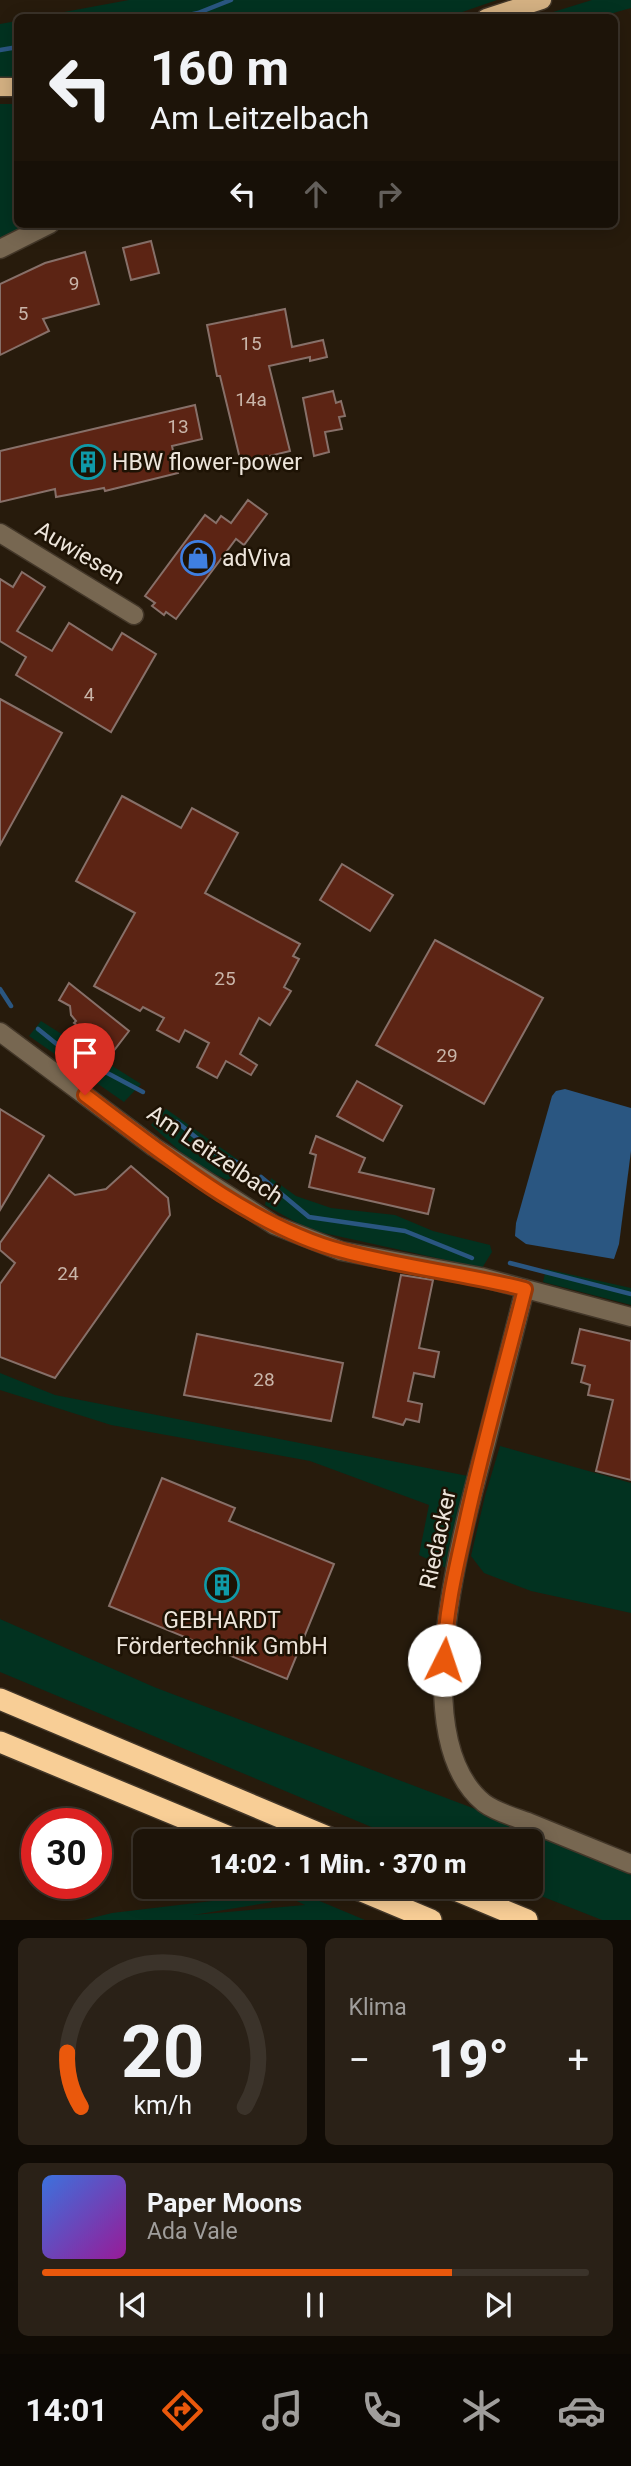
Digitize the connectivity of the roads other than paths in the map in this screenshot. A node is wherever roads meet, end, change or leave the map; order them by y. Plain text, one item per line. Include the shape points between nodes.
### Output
1 (542, 0) edge
2 (498, 14) edge
3 (42, 228) edge
4 (0, 249) edge
5 (0, 533) edge
6 (134, 615) dead end
7 (0, 1031) edge
8 (525, 1289) junction
9 (631, 1317) edge
10 (0, 1699) edge
11 (0, 1742) edge
12 (210, 1829) edge
13 (309, 1829) edge
14 (631, 1864) edge
15 (381, 1899) edge
16 (477, 1899) edge
17 (431, 1920) edge
18 (527, 1920) edge

1 - 2 main road
3 - 4 street
5 - 6 street, Auwiesen
7 - 8 street, Am Leitzelbach via 154,1147 274,1225 341,1251
8 - 9 street, Am Leitzelbach
8 - 14 street, Riedacker via 454,1575 444,1637 450,1748 459,1772 485,1803
10 - 13 highway
11 - 12 highway
15 - 17 highway
16 - 18 highway

